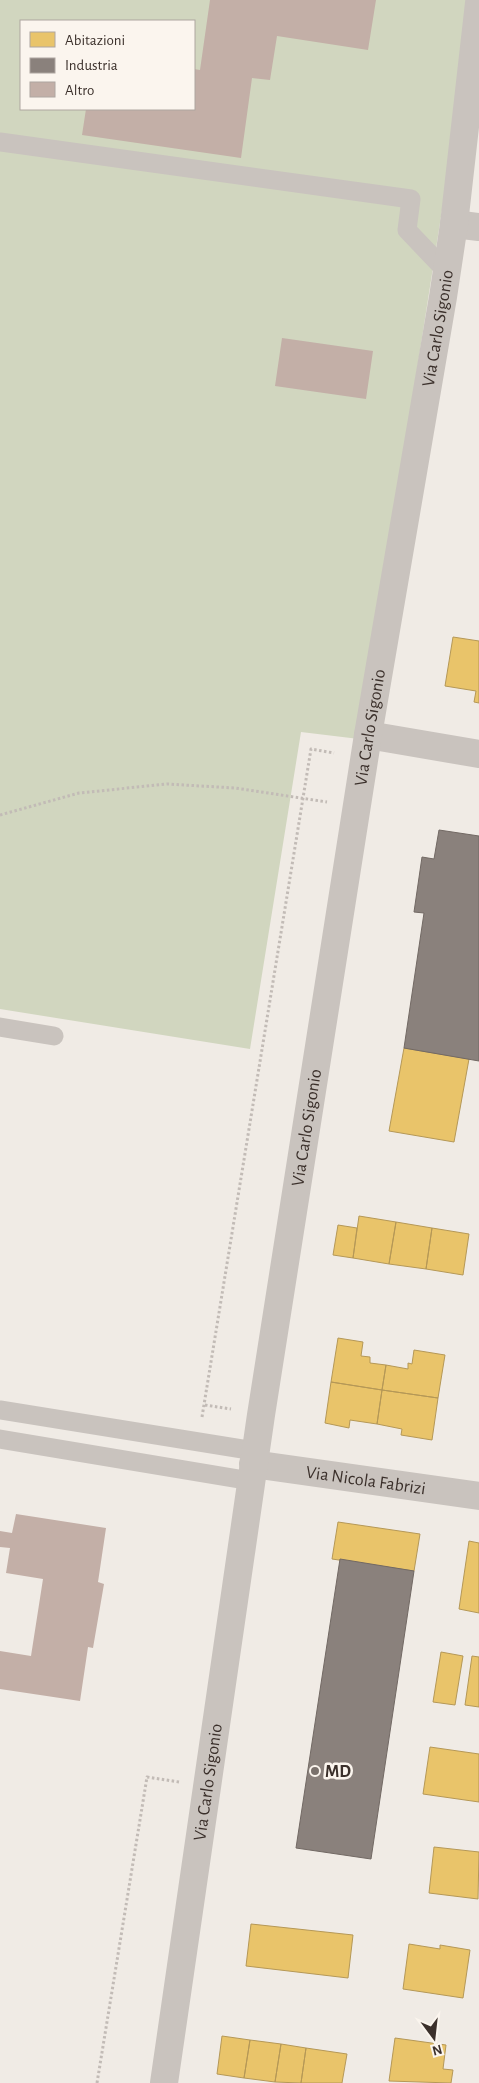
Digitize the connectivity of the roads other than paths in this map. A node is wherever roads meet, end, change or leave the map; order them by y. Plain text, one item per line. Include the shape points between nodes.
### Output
1 (479, 4) edge
2 (2, 142) edge
3 (466, 225) edge
4 (446, 272) junction
5 (366, 746) junction
6 (479, 754) edge
7 (0, 1027) edge
8 (54, 1036) dead end
9 (0, 1410) edge
10 (0, 1439) edge
11 (253, 1465) junction
12 (479, 1496) edge
13 (164, 2083) edge

1 - 3 street, Via Carlo Sigonio
2 - 4 lane via 411,199 407,230
3 - 4 street, Via Carlo Sigonio
4 - 5 street, Via Carlo Sigonio
5 - 6 street
5 - 11 street, Via Carlo Sigonio
7 - 8 lane
9 - 11 lane
10 - 11 lane
11 - 12 street, Via Nicola Fabrizi
11 - 13 street, Via Carlo Sigonio

